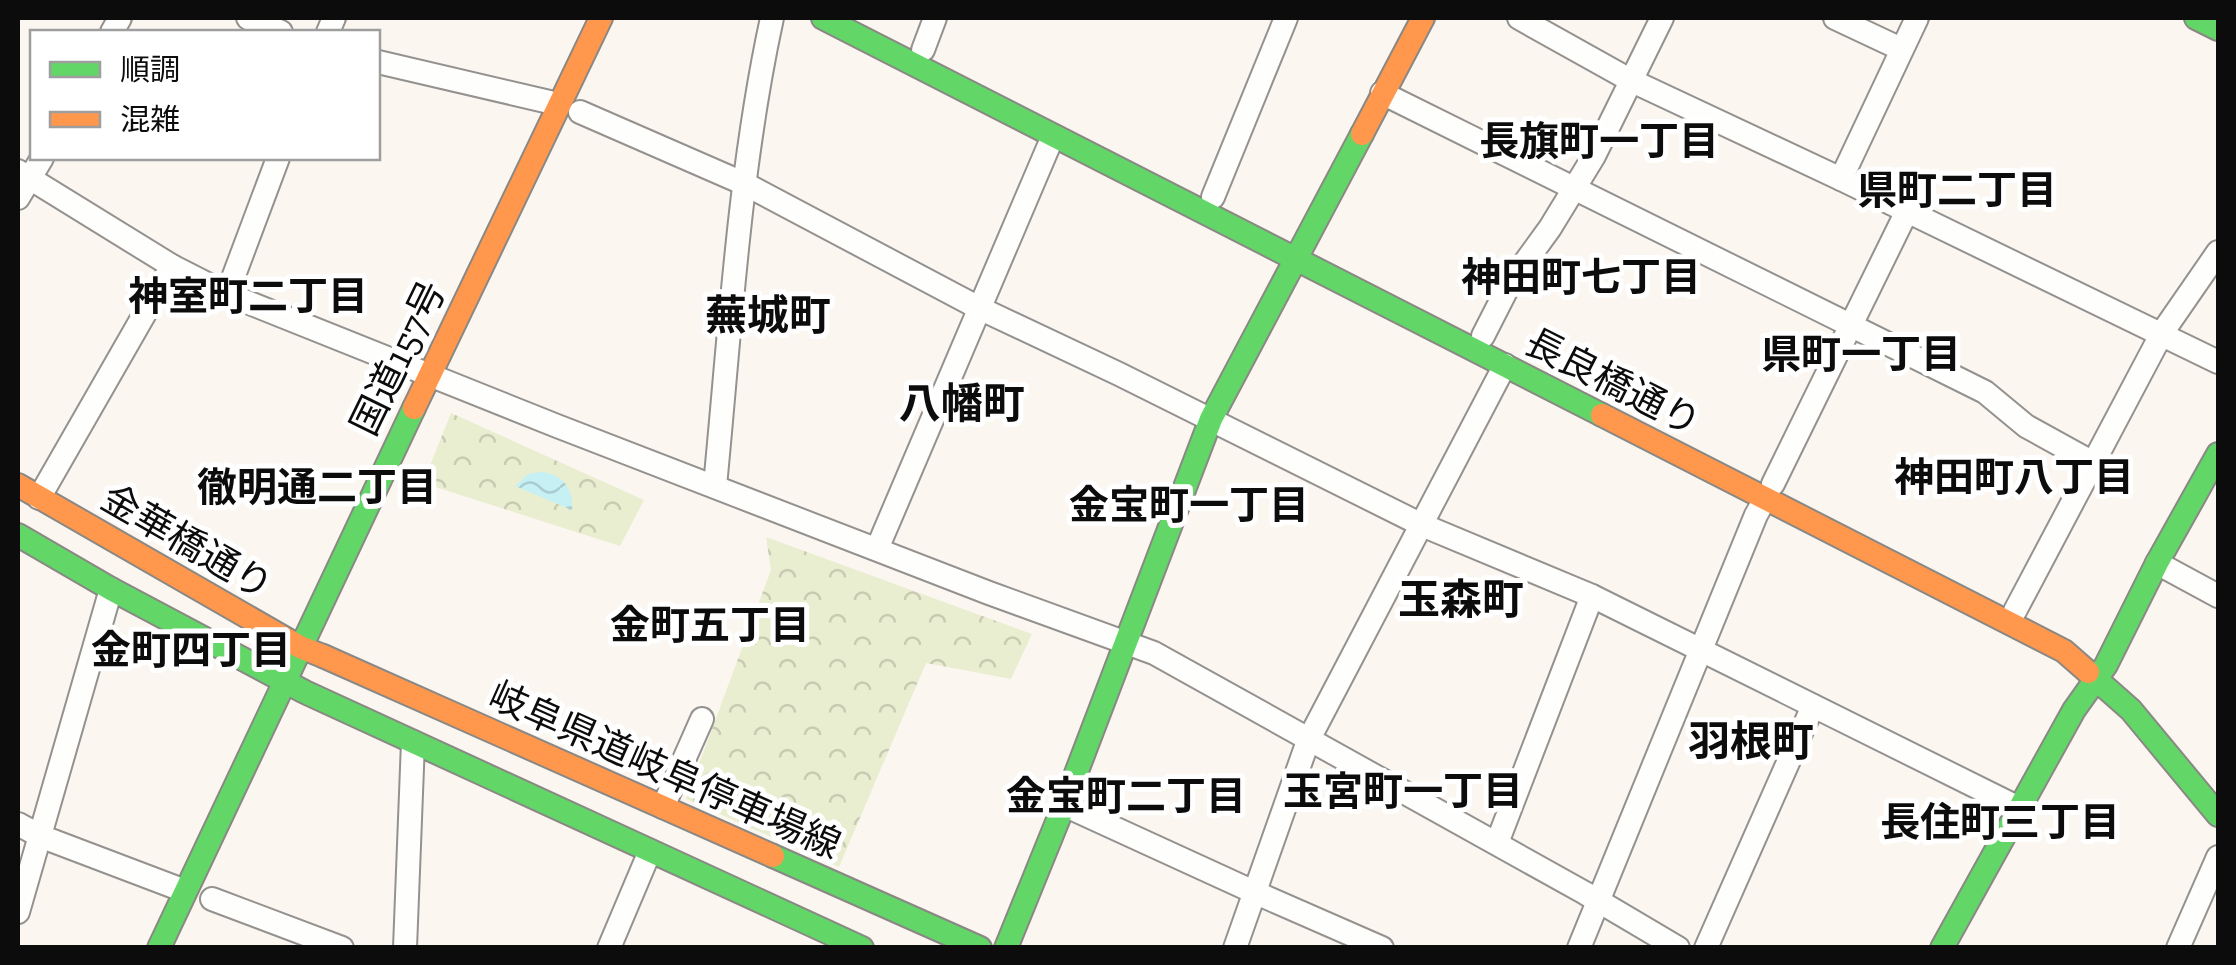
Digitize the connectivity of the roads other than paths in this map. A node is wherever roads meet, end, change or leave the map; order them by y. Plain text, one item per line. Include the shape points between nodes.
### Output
1 (248, 18) edge
2 (600, 18) edge
3 (772, 18) edge
4 (823, 18) edge
5 (860, 18) edge
6 (935, 18) edge
7 (1286, 18) edge
8 (1423, 18) edge
9 (1518, 18) edge
10 (1662, 18) edge
11 (1834, 18) edge
12 (1917, 18) edge
13 (2196, 18) edge
14 (2218, 29) edge
15 (276, 30) edge
16 (1901, 49) junction
17 (923, 50) junction
18 (380, 62) edge
19 (1630, 80) junction
20 (1382, 93) junction
21 (575, 104) junction
22 (1053, 136) junction
23 (40, 160) edge
24 (277, 160) edge
25 (1842, 179) junction
26 (22, 183) edge
27 (745, 184) junction
28 (1575, 190) junction
29 (1213, 197) junction
30 (1907, 211) junction
31 (1301, 250) junction
32 (2218, 252) edge
33 (172, 266) junction
34 (227, 294) junction
35 (979, 308) junction
36 (1852, 325) junction
37 (2162, 333) junction
38 (1483, 336) junction
39 (2218, 362) edge
40 (1505, 365) junction
41 (439, 378) junction
42 (1210, 420) junction
43 (2218, 454) edge
44 (2093, 463) junction
45 (18, 485) edge
46 (714, 486) junction
47 (1769, 492) junction
48 (40, 498) junction
49 (389, 514) dead end
50 (1422, 525) junction
51 (18, 535) edge
52 (876, 549) junction
53 (2156, 564) junction
54 (111, 589) junction
55 (1592, 596) junction
56 (2218, 596) edge
57 (2015, 610) junction
58 (1126, 643) junction
59 (300, 647) junction
60 (327, 648) junction
61 (1700, 650) junction
62 (2100, 671) junction
63 (297, 695) junction
64 (1812, 706) junction
65 (702, 720) dead end
66 (1308, 741) junction
67 (413, 742) junction
68 (2200, 758) dead end
69 (1064, 805) junction
70 (663, 807) junction
71 (2019, 808) junction
72 (2218, 814) edge
73 (18, 824) edge
74 (40, 836) junction
75 (1496, 843) junction
76 (650, 851) junction
77 (2218, 857) edge
78 (185, 891) junction
79 (1254, 892) junction
80 (212, 899) dead end
81 (1596, 901) junction
82 (18, 912) edge
83 (334, 946) edge
84 (159, 948) edge
85 (406, 948) edge
86 (609, 948) edge
87 (862, 948) edge
88 (980, 948) edge
89 (1006, 948) edge
90 (1235, 948) edge
91 (1382, 948) edge
92 (1578, 948) edge
93 (1678, 948) edge
94 (1706, 948) edge
95 (1942, 948) edge
96 (2178, 948) edge

1 - 15 street
2 - 21 main road, 国道157号
3 - 27 street
4 - 22 main road, 長良橋通り
5 - 17 main road, 長良橋通り
6 - 17 street
7 - 29 street
8 - 20 main road
9 - 19 street
10 - 19 street
11 - 16 street
12 - 16 street
13 - 14 main road
16 - 25 street
17 - 29 main road, 長良橋通り
18 - 21 street
19 - 25 street
19 - 28 street
20 - 28 street
20 - 31 main road
21 - 27 street
21 - 41 main road, 国道157号
22 - 31 main road, 長良橋通り
22 - 35 street
23 - 26 street
24 - 34 street
25 - 30 street
26 - 33 street
27 - 35 street
27 - 46 street
28 - 36 street
28 - 38 street via 1510,283
29 - 31 main road, 長良橋通り
30 - 36 street
30 - 37 street
31 - 38 main road, 長良橋通り
31 - 40 main road, 長良橋通り
31 - 42 main road
32 - 37 street
33 - 34 street
33 - 48 street
34 - 41 street
35 - 42 street
35 - 52 street
36 - 44 street via 1985,392 2026,426
36 - 47 street
37 - 39 street
37 - 44 street
38 - 47 main road, 長良橋通り
40 - 47 main road, 長良橋通り
40 - 50 street
41 - 46 street
41 - 49 main road, 国道157号
41 - 59 main road, 国道157号
42 - 50 street
42 - 58 main road
43 - 53 main road
44 - 57 street
45 - 48 main road, 金華橋通り
46 - 52 street
47 - 57 main road, 長良橋通り
47 - 61 street
47 - 62 main road, 長良橋通り
48 - 59 main road, 金華橋通り
50 - 55 street
50 - 66 street
51 - 54 main road, 金華橋通り
52 - 58 street
53 - 56 street
53 - 62 main road
54 - 63 main road, 金華橋通り
54 - 74 street
55 - 61 street
55 - 75 street
57 - 62 main road, 長良橋通り via 2071,639
58 - 66 street
58 - 69 main road
59 - 60 main road, 金華橋通り
59 - 63 main road, 国道157号
60 - 63 main road, 国道157号
60 - 70 main road, 岐阜県道岐阜停車場線
61 - 64 street
61 - 81 street
62 - 68 main road, 長良橋通り via 2142,694
62 - 71 main road
62 - 72 main road, 長良橋通り
63 - 67 main road, 岐阜県道岐阜停車場線
63 - 78 main road, 国道157号
64 - 71 street
64 - 94 street
65 - 70 street
66 - 75 street
66 - 79 street
67 - 76 main road, 岐阜県道岐阜停車場線
67 - 85 street
69 - 79 street
69 - 89 main road
70 - 88 main road, 岐阜県道岐阜停車場線
71 - 95 main road
73 - 74 street
74 - 78 street
74 - 82 street
75 - 81 street
76 - 86 street
76 - 87 main road, 岐阜県道岐阜停車場線
77 - 96 street
78 - 84 main road, 国道157号
79 - 90 street
79 - 91 street
80 - 83 street
81 - 92 street
81 - 93 street

